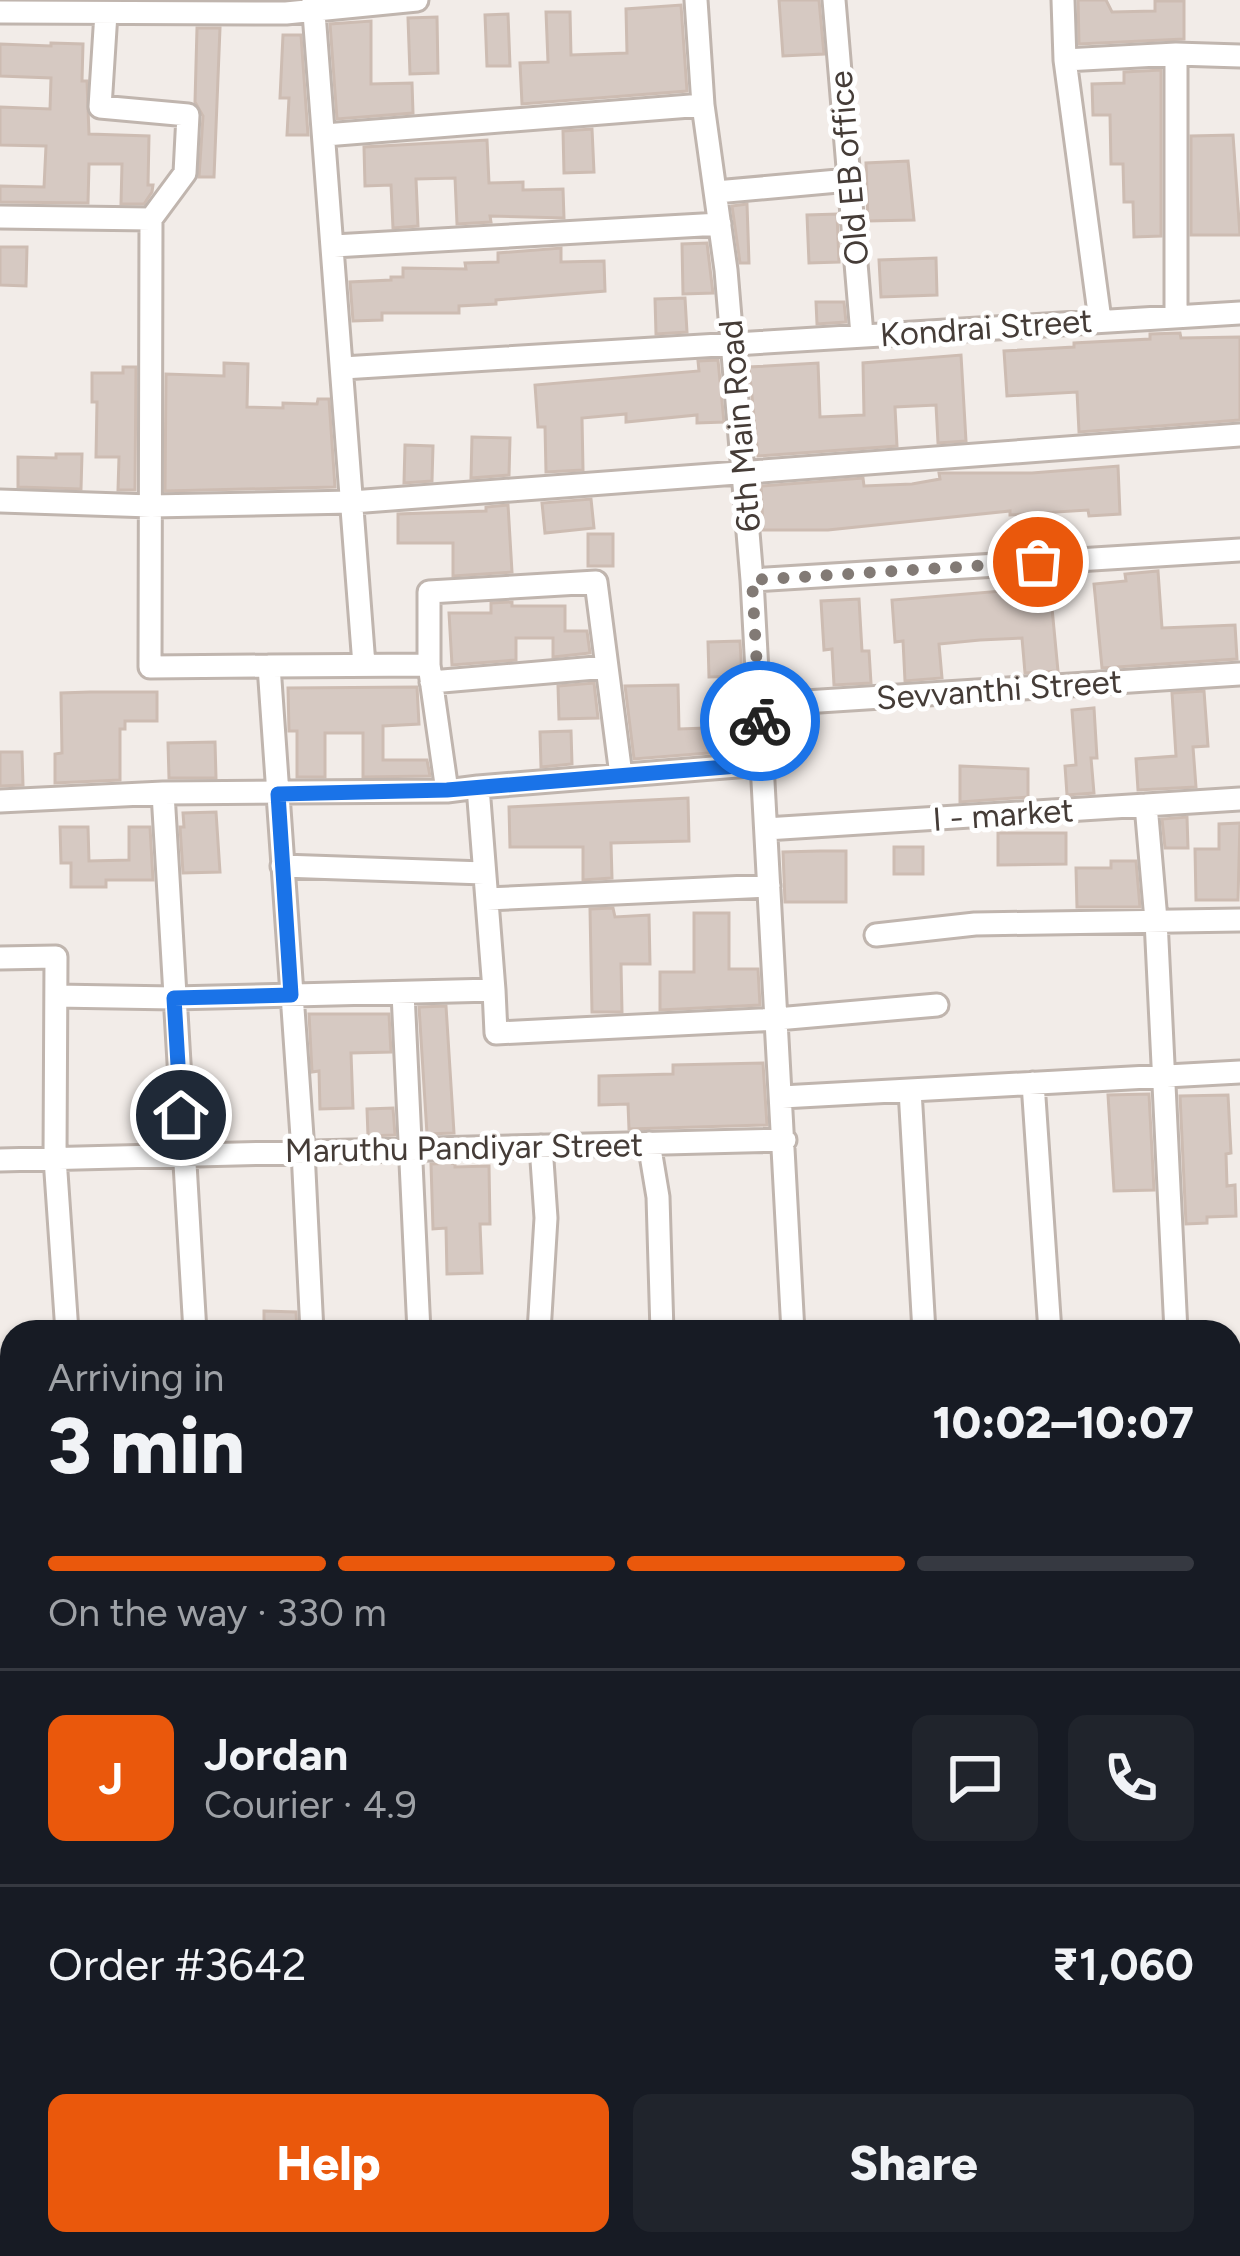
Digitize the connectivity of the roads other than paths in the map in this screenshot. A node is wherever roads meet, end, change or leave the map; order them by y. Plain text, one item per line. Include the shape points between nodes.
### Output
1 (417, 0) edge
2 (696, 0) edge
3 (834, 0) edge
4 (1063, 0) edge
5 (315, 5) edge
6 (0, 12) edge
7 (106, 13) junction
8 (1176, 54) junction
9 (1240, 56) edge
10 (1065, 59) junction
11 (703, 105) junction
12 (325, 135) junction
13 (849, 179) junction
14 (716, 192) junction
15 (0, 217) edge
16 (151, 219) junction
17 (720, 224) junction
18 (334, 246) junction
19 (1240, 313) edge
20 (1176, 316) junction
21 (1100, 320) junction
22 (862, 335) junction
23 (732, 343) junction
24 (343, 368) junction
25 (1240, 435) edge
26 (743, 473) junction
27 (0, 501) edge
28 (352, 502) junction
29 (151, 506) junction
30 (1240, 550) edge
31 (752, 580) junction
32 (364, 665) junction
33 (268, 666) junction
34 (607, 667) junction
35 (430, 674) junction
36 (1240, 674) edge
37 (759, 705) junction
38 (762, 764) junction
39 (621, 776) junction
40 (478, 787) junction
41 (447, 790) junction
42 (163, 794) junction
43 (278, 794) junction
44 (1240, 799) edge
45 (0, 801) edge
46 (1146, 805) junction
47 (766, 830) junction
48 (282, 866) junction
49 (484, 873) junction
50 (769, 886) junction
51 (487, 899) junction
52 (1156, 920) junction
53 (1240, 920) edge
54 (876, 935) dead end
55 (0, 958) edge
56 (494, 990) junction
57 (403, 992) junction
58 (291, 995) junction
59 (56, 996) junction
60 (174, 998) junction
61 (937, 1005) dead end
62 (777, 1019) junction
63 (1240, 1072) edge
64 (1163, 1076) junction
65 (1033, 1083) junction
66 (910, 1090) junction
67 (782, 1097) junction
68 (784, 1140) junction
69 (649, 1143) junction
70 (541, 1146) junction
71 (412, 1148) junction
72 (303, 1151) junction
73 (183, 1154) junction
74 (56, 1158) junction
75 (0, 1160) edge
76 (66, 1320) edge
77 (194, 1320) edge
78 (311, 1320) edge
79 (419, 1320) edge
80 (540, 1320) edge
81 (662, 1320) edge
82 (792, 1320) edge
83 (923, 1320) edge
84 (1049, 1320) edge
85 (1175, 1320) edge

1 - 5 street
2 - 11 street, 6th Main Road
3 - 13 street, Old EB office
4 - 10 street
5 - 7 street
5 - 12 street
6 - 7 street
7 - 16 street via 100,106 188,115 185,173
8 - 9 street
8 - 10 street
8 - 20 street
10 - 21 street
11 - 12 street
11 - 14 street, 6th Main Road
12 - 18 street
13 - 14 street
13 - 22 street, Old EB office
14 - 17 street, 6th Main Road
15 - 16 street
16 - 29 street
17 - 18 street
17 - 23 street, 6th Main Road
18 - 24 street
19 - 20 street, Kondrai Street
20 - 21 street, Kondrai Street
21 - 22 street, Kondrai Street
22 - 23 street, Kondrai Street
23 - 24 street, Kondrai Street
23 - 26 street, 6th Main Road
24 - 28 street
25 - 26 street
26 - 28 street
26 - 31 street, 6th Main Road
27 - 29 street
28 - 29 street
28 - 32 street
29 - 33 street via 150,667
30 - 31 street
31 - 37 street, 6th Main Road
32 - 33 street
32 - 35 street
33 - 43 street
34 - 35 street
34 - 35 street via 596,582 429,592
34 - 39 street
35 - 41 street
36 - 37 street, Sevvanthi Street
37 - 38 street, 6th Main Road
38 - 39 street
38 - 47 street, 6th Main Road
39 - 40 street
40 - 41 street
40 - 49 street
41 - 43 street
42 - 43 street
42 - 45 street
42 - 60 street
43 - 48 street
44 - 46 street, I - market
46 - 47 street, I - market
46 - 52 street
47 - 50 street, 6th Main Road
48 - 49 street
48 - 58 street
49 - 51 street
50 - 51 street
50 - 62 street, 6th Main Road
51 - 56 street
52 - 53 street
52 - 54 street
52 - 64 street
55 - 59 street via 56,957
56 - 57 street
56 - 62 street via 496,1033
57 - 58 street
57 - 71 street
58 - 60 street
58 - 72 street
59 - 60 street
59 - 74 street
60 - 73 street
61 - 62 street
62 - 67 street, 6th Main Road
63 - 64 street
64 - 65 street
64 - 85 street
65 - 66 street
65 - 84 street
66 - 67 street
66 - 83 street
67 - 68 street, 6th Main Road
68 - 69 street, Maruthu Pandiyar Street
68 - 82 street
69 - 70 street, Maruthu Pandiyar Street
69 - 81 street
70 - 71 street, Maruthu Pandiyar Street
70 - 80 street
71 - 72 street, Maruthu Pandiyar Street
71 - 79 street
72 - 73 street, Maruthu Pandiyar Street
72 - 78 street
73 - 74 street, Maruthu Pandiyar Street
73 - 77 street
74 - 75 street, Maruthu Pandiyar Street
74 - 76 street

